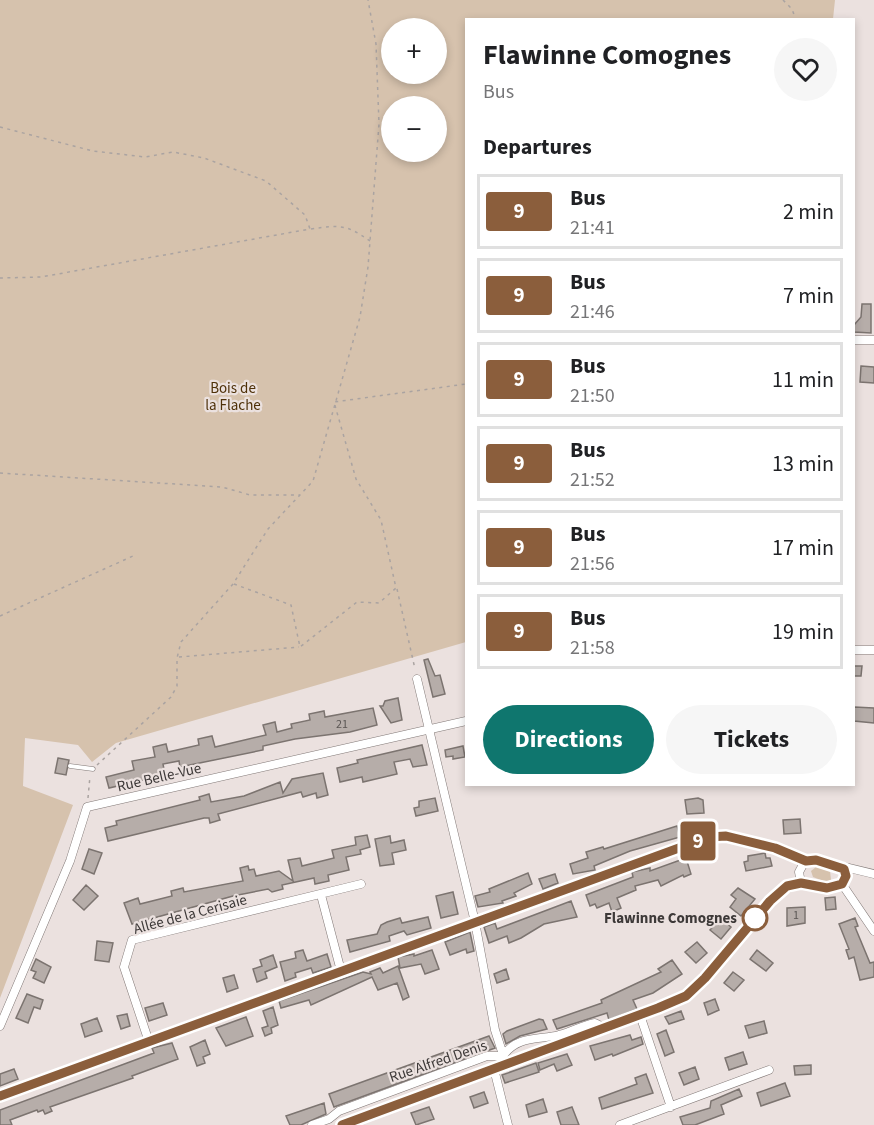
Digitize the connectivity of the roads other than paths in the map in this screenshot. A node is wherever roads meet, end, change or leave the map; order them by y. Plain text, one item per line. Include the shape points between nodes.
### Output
1 (855, 340) edge
2 (874, 340) edge
3 (855, 650) edge
4 (874, 650) edge
5 (417, 679) road end
6 (465, 721) edge
7 (430, 730) junction
8 (70, 766) dead end
9 (93, 769) road end
10 (806, 861) junction
11 (844, 869) junction
12 (874, 874) edge
13 (801, 883) junction
14 (361, 884) dead end
15 (842, 884) junction
16 (321, 895) junction
17 (475, 922) junction
18 (874, 930) edge
19 (341, 971) junction
20 (640, 1015) junction
21 (0, 1026) edge
22 (605, 1028) junction
23 (149, 1041) junction
24 (505, 1060) junction
25 (494, 1069) junction
26 (769, 1070) dead end
27 (0, 1096) edge
28 (671, 1107) junction
29 (312, 1125) edge
30 (342, 1125) edge
31 (508, 1125) edge
32 (620, 1125) edge

1 - 2 street
3 - 4 street
5 - 7 street
6 - 7 street, Rue Belle-Vue
7 - 17 street
7 - 21 street, Rue Belle-Vue via 87,807 70,861
8 - 9 lane
10 - 11 street via 816,860
10 - 13 street via 799,872
10 - 17 street via 775,848 726,836 709,837
11 - 12 street
11 - 15 street
13 - 15 street via 827,888
13 - 20 street, Rue Alfred Denis via 787,886 770,901 686,996
14 - 16 street, Allée de la Cerisaie
15 - 18 street
16 - 19 street
16 - 23 street, Allée de la Cerisaie via 132,940 124,967
17 - 19 street
17 - 24 street via 495,1030
19 - 23 street
20 - 22 street, Rue Alfred Denis
20 - 28 street
22 - 24 street, Rue Alfred Denis
22 - 24 street, Rue Alfred Denis via 599,1023 557,1036 540,1036 512,1047
23 - 27 street
24 - 25 street, Rue Alfred Denis
24 - 29 street, Rue Alfred Denis via 487,1056 339,1111
25 - 30 street, Rue Alfred Denis
25 - 31 street
26 - 28 street
28 - 32 street

